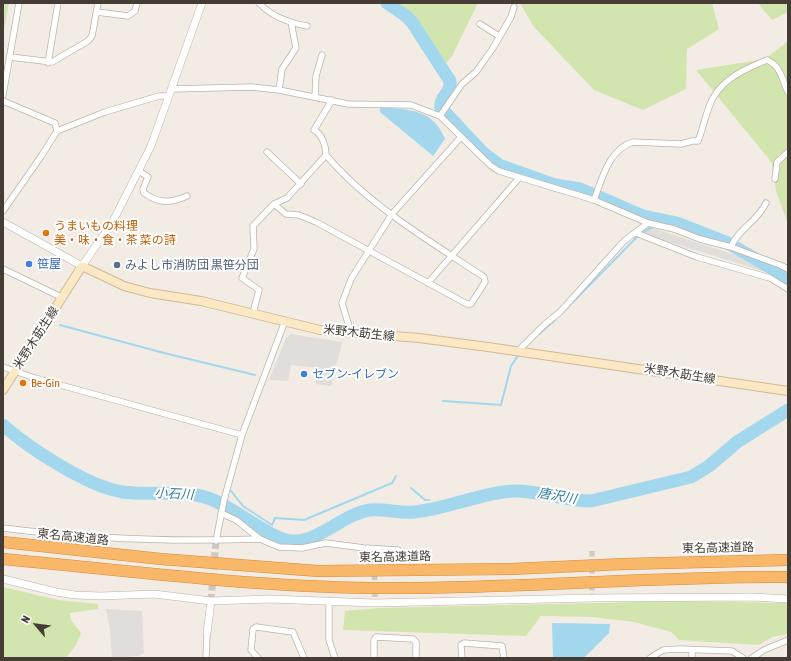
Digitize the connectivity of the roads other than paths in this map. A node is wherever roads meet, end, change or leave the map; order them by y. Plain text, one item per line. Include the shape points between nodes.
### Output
1 (19, 3) edge
2 (58, 3) edge
3 (98, 3) edge
4 (137, 3) edge
5 (202, 3) edge
6 (259, 3) edge
7 (514, 6) dead end
8 (97, 12) junction
9 (291, 22) junction
10 (480, 24) dead end
11 (307, 26) dead end
12 (499, 36) junction
13 (322, 55) dead end
14 (10, 57) junction
15 (48, 63) junction
16 (278, 90) junction
17 (170, 92) junction
18 (788, 92) edge
19 (3, 95) edge
20 (315, 97) junction
21 (3, 100) edge
22 (332, 100) junction
23 (440, 116) junction
24 (56, 131) junction
25 (461, 137) junction
26 (267, 152) dead end
27 (788, 152) edge
28 (326, 155) junction
29 (139, 170) junction
30 (519, 178) junction
31 (775, 179) dead end
32 (301, 184) junction
33 (187, 196) dead end
34 (594, 200) junction
35 (274, 204) junction
36 (766, 204) dead end
37 (3, 211) edge
38 (392, 214) junction
39 (3, 222) edge
40 (648, 223) junction
41 (636, 233) junction
42 (731, 247) junction
43 (368, 252) junction
44 (453, 256) junction
45 (82, 266) junction
46 (3, 269) edge
47 (788, 270) edge
48 (428, 283) junction
49 (788, 289) edge
50 (63, 298) junction
51 (253, 313) junction
52 (285, 321) junction
53 (351, 333) junction
54 (518, 351) junction
55 (3, 367) edge
56 (14, 372) junction
57 (3, 390) edge
58 (788, 391) edge
59 (242, 435) junction
60 (221, 512) junction
61 (3, 528) edge
62 (260, 539) junction
63 (216, 540) junction
64 (3, 542) edge
65 (398, 550) dead end
66 (3, 559) edge
67 (788, 560) edge
68 (788, 577) edge
69 (3, 579) edge
70 (788, 599) edge
71 (211, 601) junction
72 (329, 601) junction
73 (208, 633) joint
74 (788, 640) edge
75 (692, 650) junction
76 (206, 658) edge
77 (258, 658) edge
78 (304, 658) edge
79 (335, 658) edge
80 (374, 658) edge
81 (416, 658) edge
82 (462, 658) edge
83 (504, 658) edge
84 (650, 658) edge
85 (692, 658) edge
86 (743, 658) edge
87 (752, 658) edge

1 - 14 street
2 - 15 street
3 - 8 street
4 - 8 street via 135,11 128,16
5 - 17 street
6 - 9 street via 270,12
7 - 12 street via 511,17
8 - 15 street via 90,38
9 - 11 street
9 - 16 street via 296,48 282,69
10 - 12 street
12 - 23 street via 476,72 462,84
13 - 20 street via 316,76
14 - 15 street
14 - 19 street
16 - 17 street via 252,87
16 - 20 street
17 - 24 street
17 - 29 street via 151,146
18 - 34 street via 784,79 774,63 767,60 733,76 722,84 712,98 698,141 681,144 626,144 619,149 608,165
20 - 22 street
21 - 24 street via 55,123
22 - 23 street via 348,104 411,105
22 - 28 street via 314,130 323,141
23 - 25 street
24 - 37 street
25 - 30 street via 490,165
25 - 38 street
26 - 32 street
27 - 31 street via 777,162
28 - 32 street
28 - 38 street via 336,167
29 - 33 street via 148,177 144,193 149,197 166,202
29 - 45 street via 112,223
30 - 34 street
30 - 44 street
32 - 35 street via 287,198
34 - 40 street
35 - 43 street via 286,214 299,215 316,222
35 - 51 street via 254,223 254,250 242,278 259,290
36 - 42 street via 762,213 746,227
38 - 43 street
38 - 44 street
39 - 45 street
40 - 41 street
40 - 42 street via 674,228 700,239
41 - 49 street via 697,257 770,278
41 - 54 street via 624,241 560,312
42 - 47 street via 780,264
43 - 48 street
43 - 53 street via 351,279 342,303
44 - 48 street
44 - 48 street via 484,277 485,282 471,304
45 - 50 main road, 米野木莇生線
45 - 51 main road, 米野木莇生線 via 124,286
46 - 50 street
50 - 56 main road, 米野木莇生線
51 - 52 main road, 米野木莇生線
52 - 53 main road, 米野木莇生線 via 320,330
52 - 59 street
53 - 54 main road, 米野木莇生線 via 419,338
54 - 58 main road, 米野木莇生線
55 - 56 street
56 - 57 main road, 米野木莇生線
56 - 59 street
59 - 60 street
60 - 62 street
60 - 63 street
61 - 63 street via 117,539
62 - 63 street
62 - 65 street via 279,547 302,548 326,543
64 - 67 highway, 東名高速道路 via 161,559 318,571 511,569
66 - 68 highway via 160,576 315,587 396,588
69 - 71 street via 75,595 154,594
70 - 72 street via 692,597 375,603
71 - 72 street via 270,598
71 - 73 street
72 - 79 street via 329,640
73 - 76 street
74 - 87 street
75 - 84 street via 666,650
75 - 85 street
75 - 86 street via 732,651
77 - 78 street via 251,650 253,629 256,627 293,632
80 - 81 street via 376,637 414,640
82 - 83 street via 461,645 464,643 502,646

